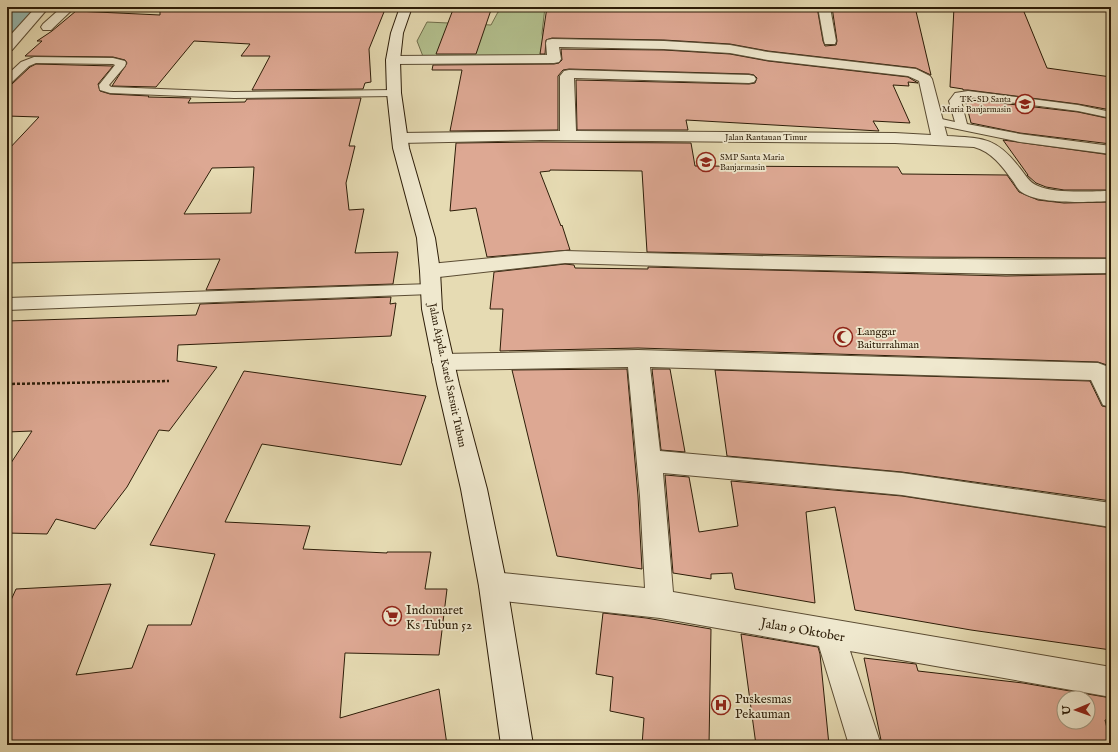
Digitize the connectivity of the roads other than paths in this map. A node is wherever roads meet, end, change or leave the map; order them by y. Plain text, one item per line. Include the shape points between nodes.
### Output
1 (43, 7) edge
2 (69, 7) edge
3 (406, 7) edge
4 (824, 7) edge
5 (47, 27) dead end
6 (830, 41) dead end
7 (7, 47) edge
8 (393, 60) junction
9 (749, 79) dead end
10 (7, 81) edge
11 (394, 93) junction
12 (1111, 115) edge
13 (937, 122) junction
14 (962, 126) junction
15 (568, 135) junction
16 (400, 138) junction
17 (940, 140) junction
18 (1111, 150) edge
19 (1111, 196) edge
20 (1111, 266) edge
21 (430, 280) junction
22 (7, 304) edge
23 (638, 358) junction
24 (443, 362) junction
25 (1105, 372) edge
26 (1111, 398) edge
27 (649, 461) junction
28 (1111, 515) edge
29 (493, 586) junction
30 (660, 604) junction
31 (830, 634) junction
32 (1111, 682) edge
33 (517, 745) edge
34 (865, 745) edge

1 - 7 street
2 - 5 street
3 - 8 street, Jalan Aipda. Karel Satsuit Tubun via 397,33
4 - 6 street
8 - 11 street, Jalan Aipda. Karel Satsuit Tubun
8 - 13 street via 554,59 552,43 730,49 768,56 911,72 925,79
9 - 15 street via 569,74
10 - 11 lane via 25,64 34,60 114,61 121,62 104,84 104,88 110,90 234,95
11 - 16 street, Jalan Aipda. Karel Satsuit Tubun
12 - 14 lane via 1078,108 968,94 959,95 955,101
13 - 14 lane
13 - 17 street
14 - 18 lane via 1020,138
15 - 16 street, Jalan Rantauan Timur
15 - 17 street, Jalan Rantauan Timur
16 - 21 street, Jalan Aipda. Karel Satsuit Tubun via 426,238
17 - 19 street, Jalan Rantauan Timur via 975,142 995,148 1026,186 1037,192 1050,195
20 - 21 street via 1006,267 565,257
21 - 22 lane
21 - 24 street, Jalan Aipda. Karel Satsuit Tubun via 432,309
23 - 24 street
23 - 25 street
23 - 27 street
24 - 29 street, Jalan Aipda. Karel Satsuit Tubun via 474,489
25 - 26 street
27 - 28 street via 902,484
27 - 30 street
29 - 30 street, Jalan 9 Oktober
29 - 33 street, Jalan Aipda. Karel Satsuit Tubun
30 - 31 street, Jalan 9 Oktober
31 - 32 street, Jalan 9 Oktober
31 - 34 street

